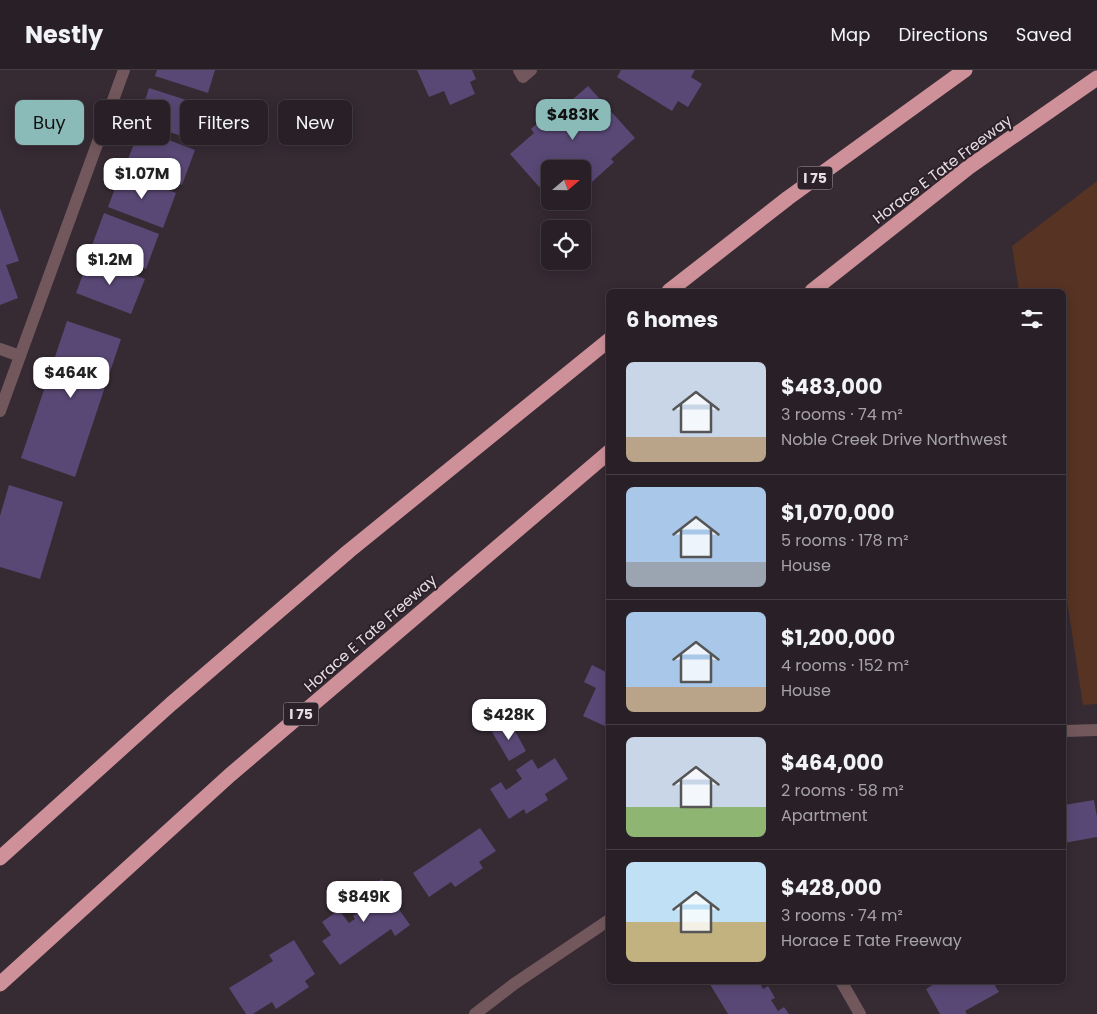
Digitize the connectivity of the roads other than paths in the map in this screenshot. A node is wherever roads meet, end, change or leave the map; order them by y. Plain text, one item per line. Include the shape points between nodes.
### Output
1 (124, 70) edge
2 (519, 70) edge
3 (532, 70) edge
4 (965, 70) edge
5 (1097, 78) edge
6 (672, 289) edge
7 (815, 289) edge
8 (606, 342) edge
9 (0, 349) edge
10 (20, 356) junction
11 (0, 411) edge
12 (606, 455) edge
13 (1097, 730) edge
14 (1066, 731) edge
15 (0, 858) edge
16 (606, 922) edge
17 (0, 984) edge
18 (843, 984) edge
19 (475, 1014) edge
20 (860, 1014) edge

1 - 10 street
2 - 3 street via 523,77
4 - 6 highway, I 75 via 788,198
5 - 7 highway, Horace E Tate Freeway via 970,167
8 - 15 highway via 349,551 170,704
9 - 10 street
10 - 11 street
12 - 17 highway, Horace E Tate Freeway / I 75 via 230,775
13 - 14 street
16 - 19 street
18 - 20 street

